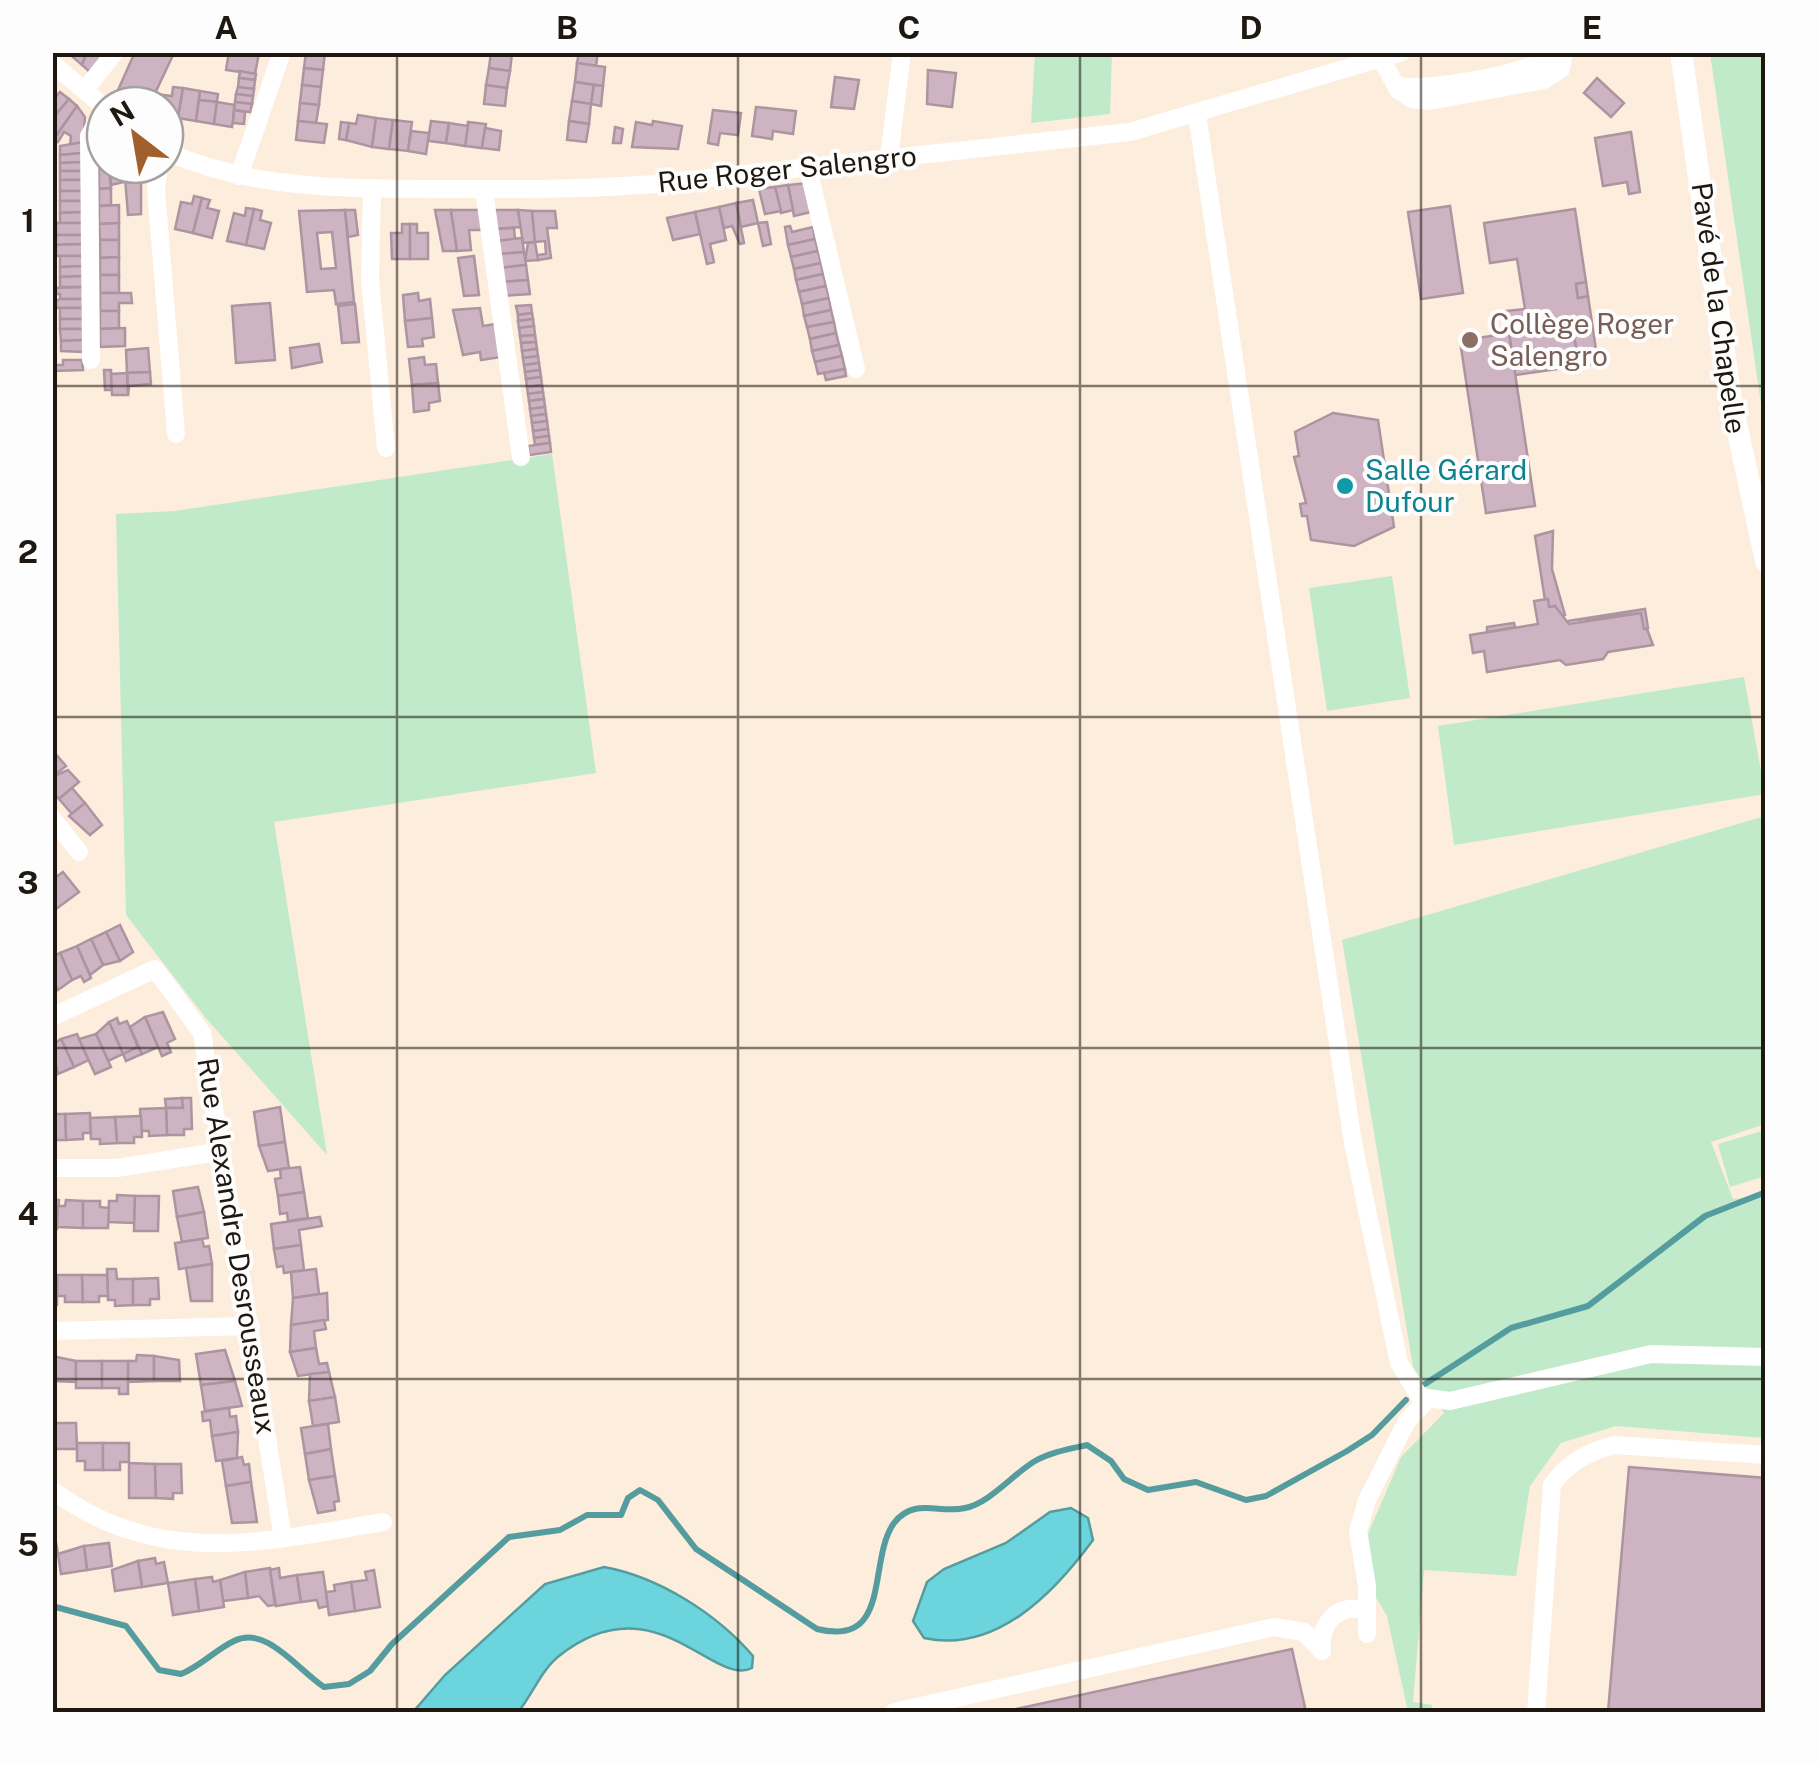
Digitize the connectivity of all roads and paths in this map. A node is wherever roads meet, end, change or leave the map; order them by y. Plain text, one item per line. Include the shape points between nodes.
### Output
1 (116, 52) edge
2 (282, 52) edge
3 (902, 52) edge
4 (1402, 52) edge
5 (1555, 52) edge
6 (1564, 52) edge
7 (1681, 52) edge
8 (1381, 58) junction
9 (52, 63) edge
10 (1392, 84) junction
11 (84, 90) joint
12 (1196, 115) junction
13 (185, 158) edge
14 (889, 158) junction
15 (808, 168) junction
16 (239, 176) junction
17 (89, 185) edge
18 (157, 185) edge
19 (372, 188) junction
20 (484, 190) junction
21 (91, 360) dead end
22 (856, 369) dead end
23 (176, 434) dead end
24 (386, 448) dead end
25 (520, 457) dead end
26 (1766, 562) edge
27 (52, 818) edge
28 (79, 852) dead end
29 (52, 1016) edge
30 (223, 1152) junction
31 (52, 1168) edge
32 (251, 1326) junction
33 (52, 1331) edge
34 (1766, 1357) edge
35 (1423, 1399) junction
36 (1766, 1455) edge
37 (52, 1490) edge
38 (382, 1522) dead end
39 (283, 1538) junction
40 (1364, 1610) junction
41 (1368, 1634) dead end
42 (894, 1712) edge
43 (1536, 1712) edge

1 - 11 street
2 - 16 street
3 - 14 street
4 - 8 street, Rue Roger Salengro
5 - 10 street via 1524,69 1420,88
6 - 10 street via 1554,76 1510,86 1423,101
7 - 26 main road, Pavé de la Chapelle via 1731,400
8 - 10 street
8 - 12 street, Rue Roger Salengro
9 - 11 street
12 - 14 street, Rue Roger Salengro via 1130,132
12 - 35 street via 1353,1143 1399,1364
13 - 16 street, Rue Roger Salengro
14 - 15 street, Rue Roger Salengro
15 - 20 street, Rue Roger Salengro via 594,189
15 - 22 street
16 - 19 street, Rue Roger Salengro
17 - 21 street
18 - 23 street
19 - 20 street, Rue Roger Salengro
19 - 24 street via 370,280
20 - 25 street
27 - 28 street
29 - 30 street, Rue Alexandre Desrousseaux via 156,969 202,1033
30 - 31 street via 117,1168
30 - 32 street, Rue Alexandre Desrousseaux
32 - 33 street
32 - 39 street, Rue Alexandre Desrousseaux
34 - 35 street via 1652,1354 1450,1401
35 - 40 street via 1367,1500 1358,1531
36 - 43 street via 1614,1445 1563,1469 1552,1485
37 - 39 street via 149,1538 200,1544
38 - 39 street
40 - 41 street
40 - 42 street via 1352,1607 1331,1616 1320,1635 1322,1650 1304,1632 1274,1627

